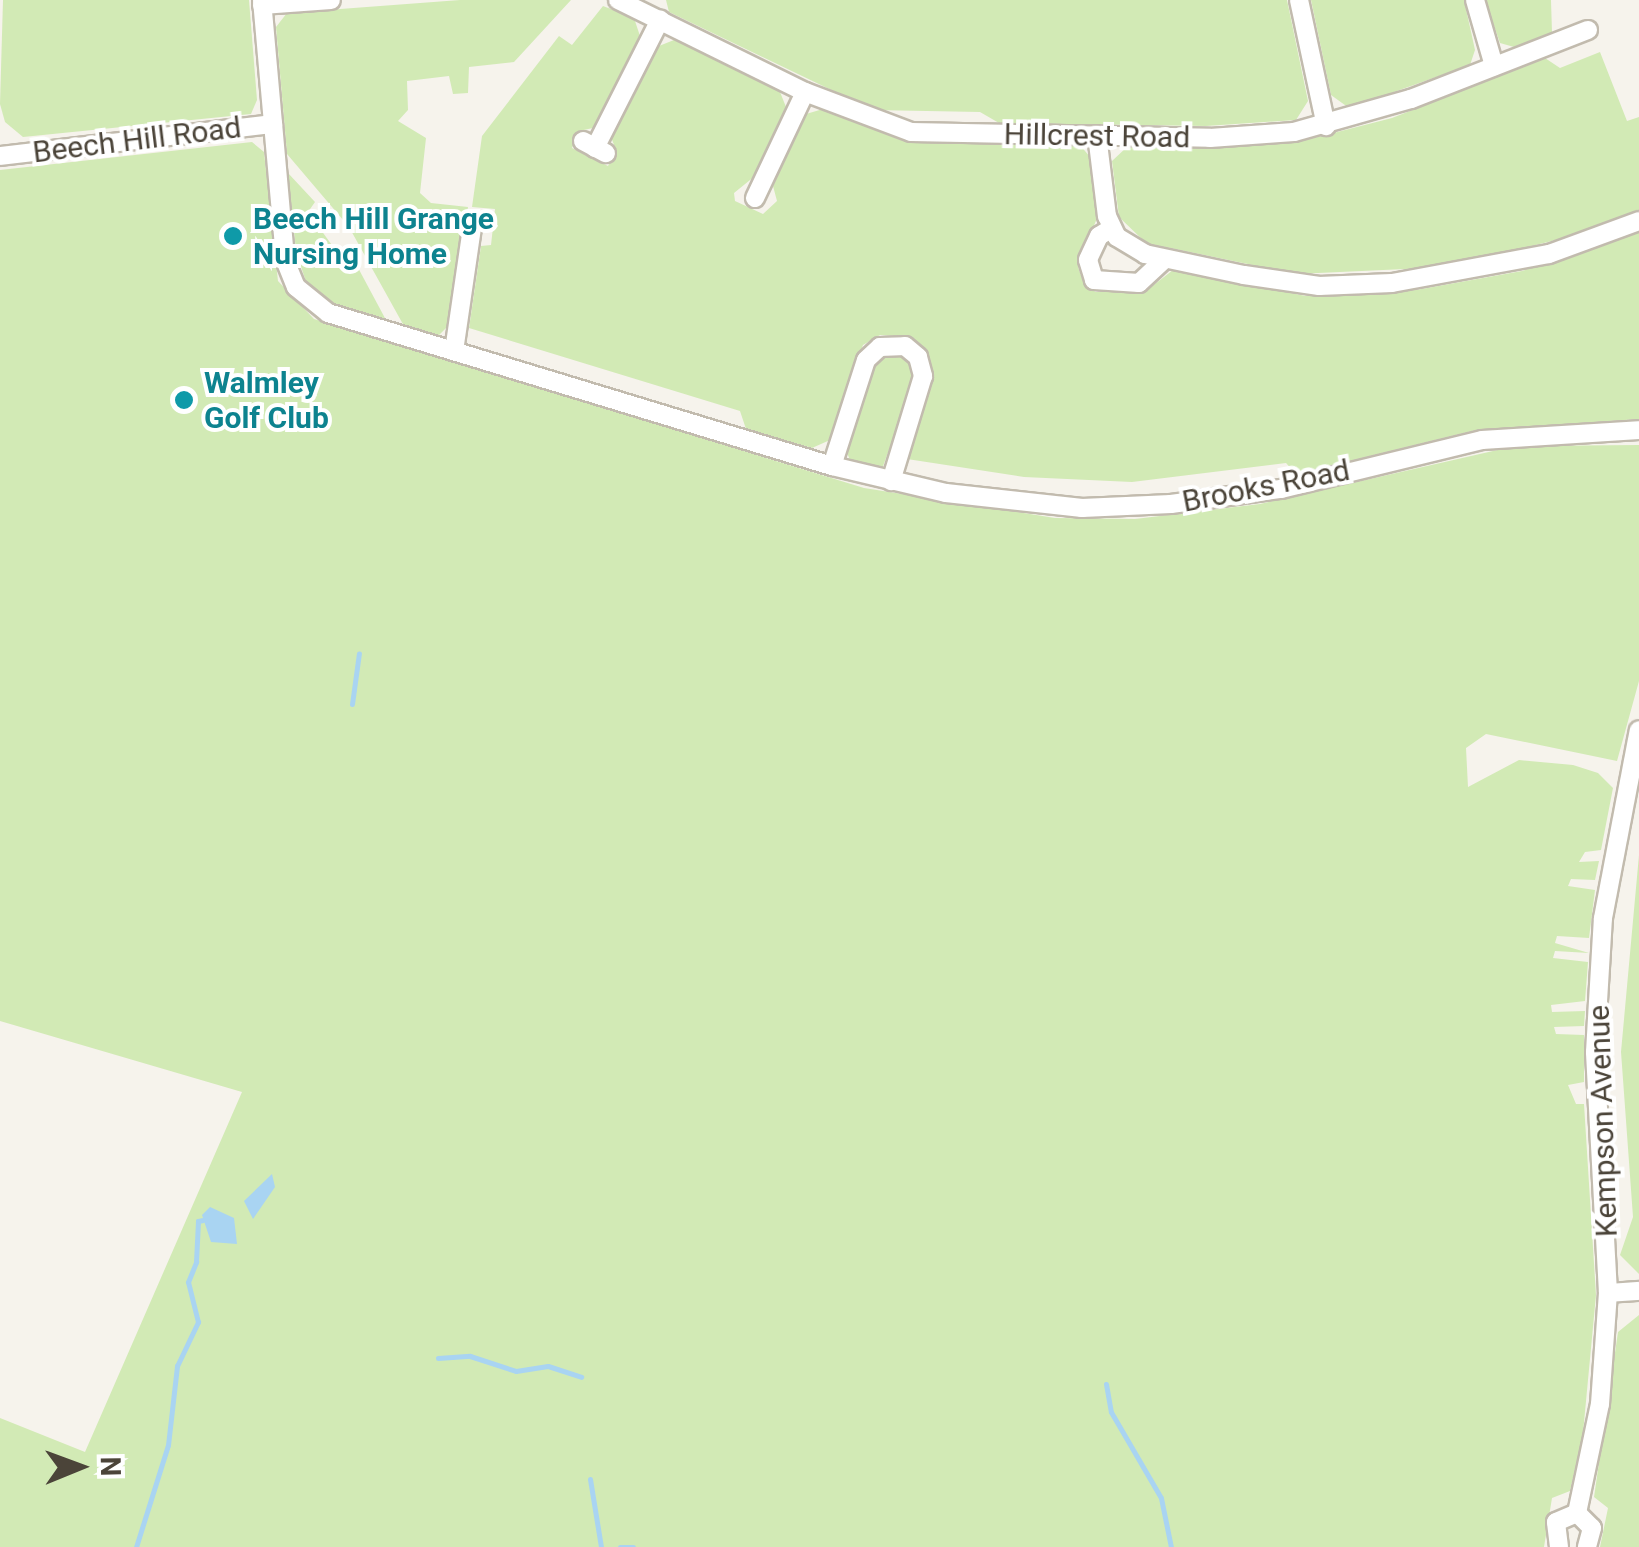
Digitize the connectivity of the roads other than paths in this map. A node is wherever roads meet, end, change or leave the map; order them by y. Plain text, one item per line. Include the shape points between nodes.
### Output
1 (331, 0) edge
2 (618, 0) edge
3 (1299, 0) edge
4 (1475, 0) edge
5 (262, 2) edge
6 (652, 11) edge
7 (1588, 30) dead end
8 (1494, 66) junction
9 (806, 92) junction
10 (274, 124) junction
11 (1326, 126) junction
12 (1097, 134) junction
13 (595, 147) dead end
14 (0, 156) edge
15 (754, 198) dead end
16 (474, 220) dead end
17 (1639, 221) edge
18 (1112, 228) junction
19 (1165, 259) junction
20 (454, 351) junction
21 (1639, 430) edge
22 (832, 466) junction
23 (891, 481) junction
24 (1639, 730) edge
25 (1639, 1291) edge
26 (1608, 1293) junction
27 (1577, 1514) junction
28 (1559, 1547) edge
29 (1587, 1547) edge

1 - 5 street
2 - 6 street, Hillcrest Road
3 - 11 street
4 - 8 street
5 - 10 street, Brooks Road
6 - 9 street, Hillcrest Road
6 - 13 street
7 - 8 street, Hillcrest Road
8 - 11 street, Hillcrest Road
9 - 12 street, Hillcrest Road via 911,132
9 - 15 street
10 - 14 street, Beech Hill Road
10 - 20 street, Brooks Road via 285,260 296,287 328,313
11 - 12 street, Hillcrest Road via 1210,138
12 - 18 street
16 - 20 street
17 - 19 street via 1549,254 1392,283 1319,286
18 - 19 street via 1126,244
18 - 19 street via 1099,236 1088,260 1094,280 1139,283
20 - 22 street, Brooks Road
21 - 23 street, Brooks Road via 1482,440 1281,489 1142,507 1025,502
22 - 23 street, Brooks Road
22 - 23 street via 866,360 880,347 905,346 918,357 923,376
24 - 26 street, Kempson Avenue via 1613,851 1598,996 1596,1107
25 - 26 street
26 - 27 street, Kempson Avenue via 1600,1404
27 - 28 street, Kempson Avenue via 1556,1522
27 - 29 street, Kempson Avenue via 1592,1528

